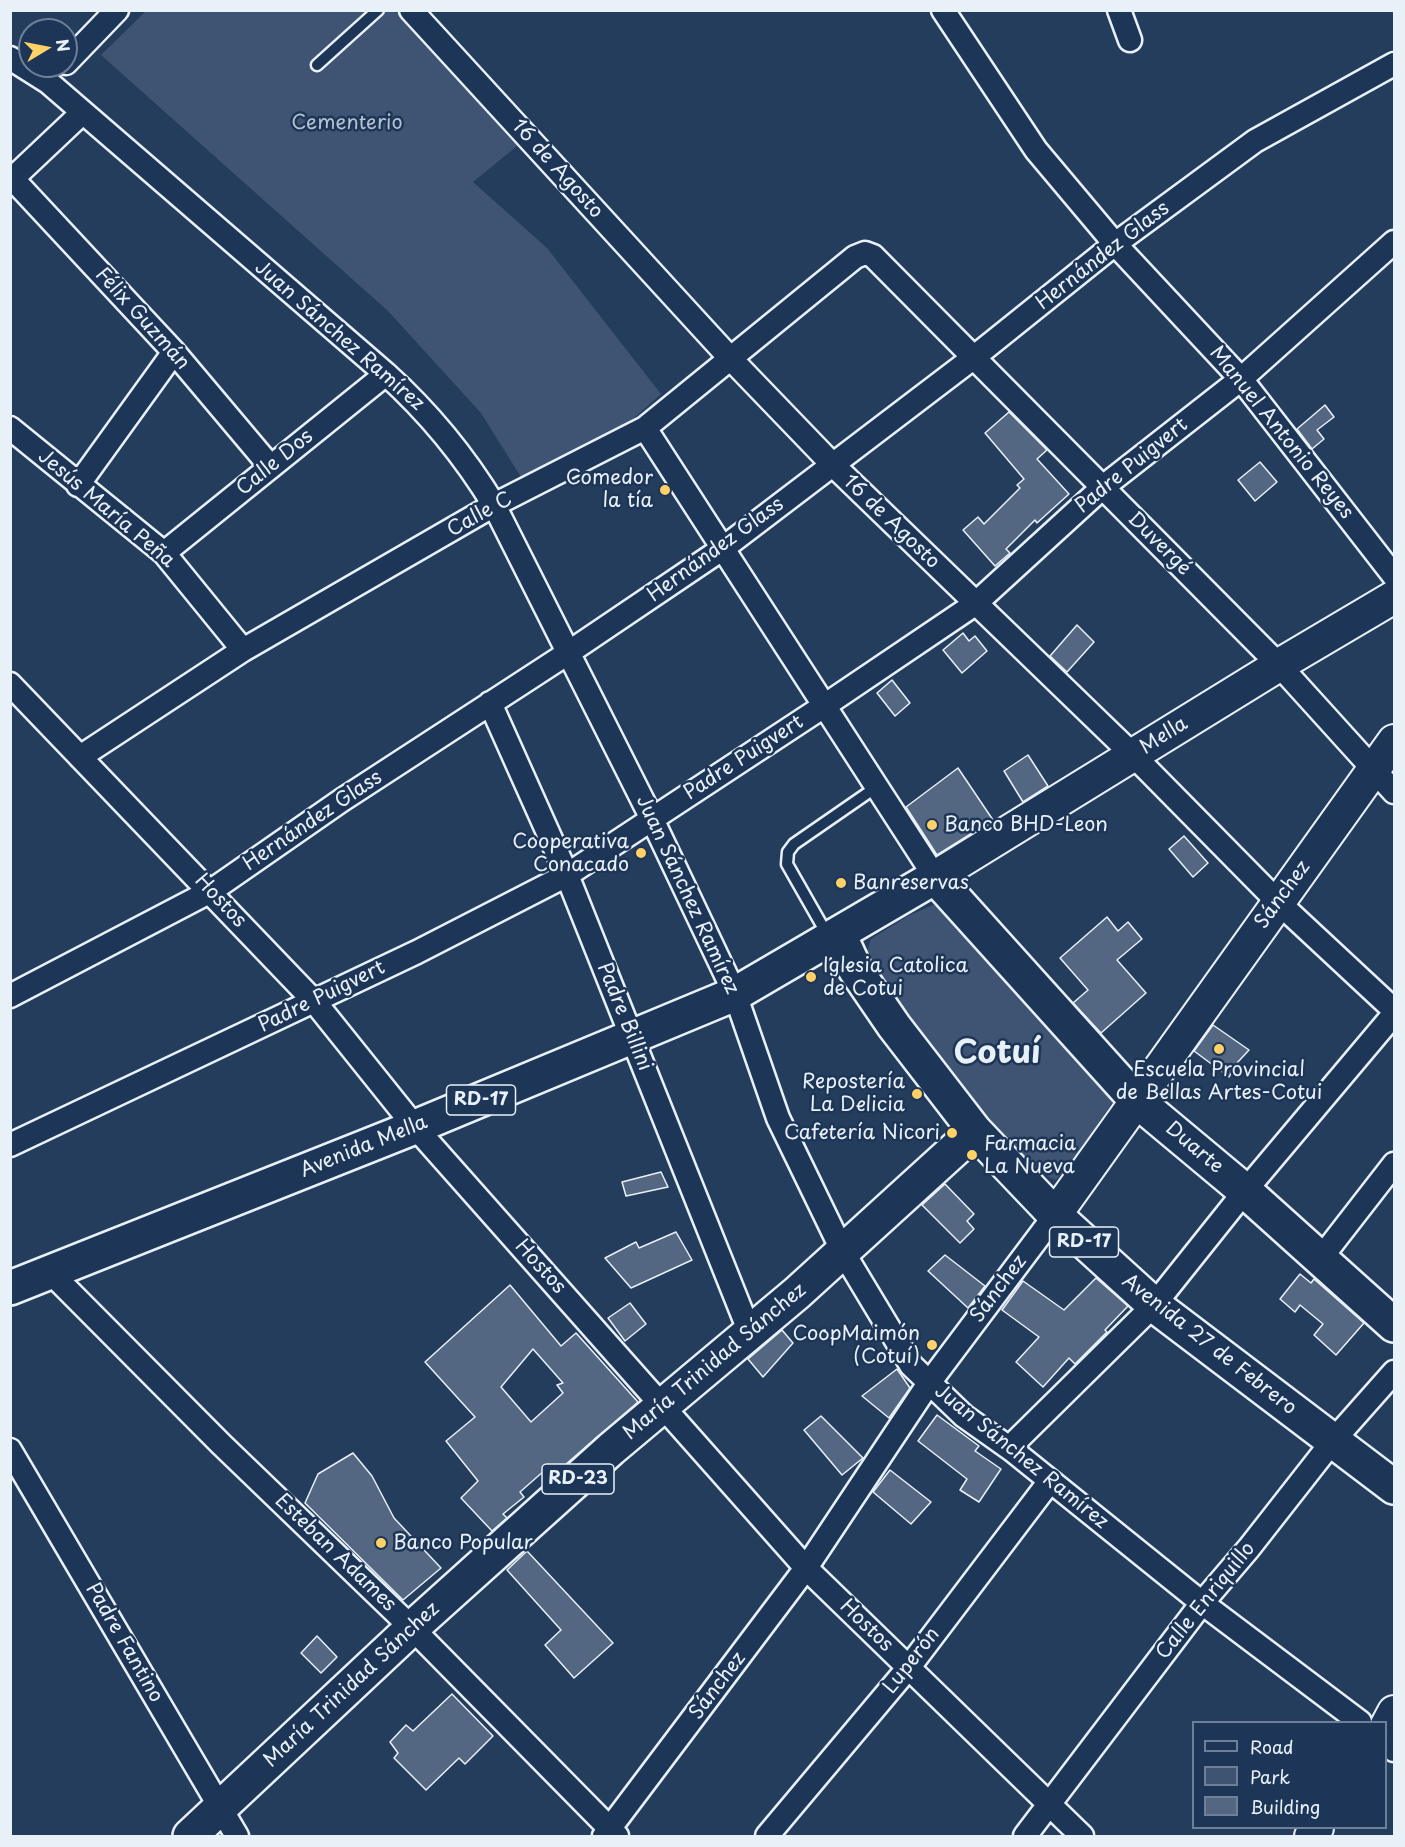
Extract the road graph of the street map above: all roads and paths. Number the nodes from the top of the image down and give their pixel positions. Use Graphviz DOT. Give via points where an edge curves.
graph roads {
  1 [pos="378,10"];
  2 [pos="411,10"];
  3 [pos="943,10"];
  4 [pos="1119,10"];
  5 [pos="108,14"];
  6 [pos="1130,40"];
  7 [pos="78,49"];
  8 [pos="1395,64"];
  9 [pos="317,65"];
  10 [pos="63,78"];
  11 [pos="82,114"];
  12 [pos="11,178"];
  13 [pos="1395,242"];
  14 [pos="1114,244"];
  15 [pos="865,254"];
  16 [pos="174,352"];
  17 [pos="730,358"];
  18 [pos="973,358"];
  19 [pos="386,374"];
  20 [pos="1241,379"];
  21 [pos="10,428"];
  22 [pos="645,428"];
  23 [pos="832,464"];
  24 [pos="270,466"];
  25 [pos="78,485"];
  26 [pos="1103,487"];
  27 [pos="494,505"];
  28 [pos="722,549"];
  29 [pos="164,553"];
  30 [pos="1395,576"];
  31 [pos="1395,597"];
  32 [pos="975,604"];
  33 [pos="243,650"];
  34 [pos="568,653"];
  35 [pos="1279,665"];
  36 [pos="10,684"];
  37 [pos="490,703"];
  38 [pos="824,706"];
  39 [pos="1395,741"];
  40 [pos="1133,755"];
  41 [pos="80,757"];
  42 [pos="1384,781"];
  43 [pos="875,788"];
  44 [pos="651,817"];
  45 [pos="567,875"];
  46 [pos="934,877"];
  47 [pos="211,891"];
  48 [pos="1278,902"];
  49 [pos="835,936"];
  50 [pos="735,994"];
  51 [pos="10,996"];
  52 [pos="314,1001"];
  53 [pos="1395,1012"];
  54 [pos="633,1038"];
  55 [pos="1136,1100"];
  56 [pos="415,1127"];
  57 [pos="975,1131"];
  58 [pos="10,1145"];
  59 [pos="1395,1164"];
  60 [pos="1245,1191"];
  61 [pos="1055,1215"];
  62 [pos="843,1252"];
  63 [pos="1321,1258"];
  64 [pos="50,1272"];
  65 [pos="10,1288"];
  66 [pos="1154,1305"];
  67 [pos="1395,1325"];
  68 [pos="750,1333"];
  69 [pos="1395,1372"];
  70 [pos="928,1383"];
  71 [pos="662,1404"];
  72 [pos="1332,1442"];
  73 [pos="10,1450"];
  74 [pos="1012,1450"];
  75 [pos="1050,1481"];
  76 [pos="1395,1487"];
  77 [pos="806,1568"];
  78 [pos="1202,1603"];
  79 [pos="412,1628"];
  80 [pos="909,1667"];
  81 [pos="1359,1721"];
  82 [pos="1049,1803"];
  83 [pos="228,1823"];
  84 [pos="610,1834"];
  85 [pos="190,1836"];
  86 [pos="767,1836"];
  87 [pos="1025,1836"];
  88 [pos="1083,1836"];
  1 -- 9 [label="lane"];
  2 -- 17 [label="street, 16 de Agosto"];
  3 -- 14 [label="street, Manuel Antonio Reyes" via="1036,150"];
  4 -- 6 [label="street"];
  5 -- 7 [label="street"];
  8 -- 14 [label="street, Hernández Glass" via="1255,141"];
  10 -- 11 [label="street, Juan Sánchez Ramírez"];
  11 -- 12 [label="street"];
  11 -- 19 [label="street, Juan Sánchez Ramírez"];
  12 -- 16 [label="street, Félix Guzmán"];
  13 -- 20 [label="street, Padre Puigvert"];
  14 -- 18 [label="street, Hernández Glass"];
  14 -- 20 [label="street, Manuel Antonio Reyes"];
  15 -- 17 [label="street, Calle C" via="855,257"];
  15 -- 18 [label="street, Duvergé" via="873,255"];
  16 -- 24 [label="street, Félix Guzmán"];
  16 -- 25 [label="street"];
  17 -- 22 [label="street, Calle C"];
  17 -- 23 [label="street, 16 de Agosto"];
  18 -- 23 [label="street, Hernández Glass"];
  18 -- 26 [label="street, Duvergé"];
  19 -- 24 [label="street, Calle Dos"];
  19 -- 27 [label="street, Juan Sánchez Ramírez" via="421,406 475,473"];
  20 -- 26 [label="street, Padre Puigvert"];
  20 -- 30 [label="street, Manuel Antonio Reyes"];
  21 -- 25 [label="street, Jesús María Peña"];
  22 -- 27 [label="street, Calle C"];
  22 -- 28 [label="street"];
  23 -- 28 [label="street, Hernández Glass"];
  23 -- 32 [label="street, 16 de Agosto"];
  24 -- 29 [label="street, Calle Dos"];
  25 -- 29 [label="street, Jesús María Peña"];
  26 -- 32 [label="street, Padre Puigvert"];
  26 -- 35 [label="street, Duvergé"];
  27 -- 33 [label="street, Calle C"];
  27 -- 34 [label="street, Juan Sánchez Ramírez"];
  28 -- 34 [label="street, Hernández Glass"];
  28 -- 38 [label="street"];
  29 -- 33 [label="street, Jesús María Peña"];
  31 -- 35 [label="main road, Mella"];
  32 -- 38 [label="street, Padre Puigvert"];
  32 -- 40 [label="street, 16 de Agosto"];
  33 -- 41 [label="street, Calle C"];
  34 -- 37 [label="street, Hernández Glass"];
  34 -- 44 [label="street, Juan Sánchez Ramírez"];
  35 -- 40 [label="main road, Mella"];
  35 -- 42 [label="street, Duvergé"];
  36 -- 41 [label="street, Hostos"];
  37 -- 45 [label="street, Padre Billini"];
  37 -- 47 [label="street, Hernández Glass"];
  38 -- 43 [label="street"];
  38 -- 44 [label="street, Padre Puigvert"];
  39 -- 42 [label="main road, Sánchez"];
  40 -- 46 [label="main road, Mella"];
  40 -- 48 [label="street, 16 de Agosto"];
  41 -- 47 [label="street, Hostos"];
  42 -- 48 [label="main road, Sánchez"];
  43 -- 46 [label="street"];
  43 -- 49 [label="lane" via="788,852 787,864"];
  44 -- 45 [label="street, Padre Puigvert"];
  44 -- 50 [label="street, Juan Sánchez Ramírez"];
  45 -- 52 [label="street, Padre Puigvert"];
  45 -- 54 [label="street, Padre Billini"];
  46 -- 49 [label="main road, Avenida Mella / RD-17"];
  46 -- 55 [label="main road, Duarte"];
  47 -- 51 [label="street, Hernández Glass"];
  47 -- 52 [label="street, Hostos"];
  48 -- 53 [label="street, 16 de Agosto"];
  48 -- 55 [label="main road, Sánchez"];
  49 -- 50 [label="main road, Avenida Mella / RD-17"];
  49 -- 57 [label="main road, Avenida 27 de Febrero / RD-17" via="894,1026"];
  50 -- 54 [label="main road, Avenida Mella / RD-17"];
  50 -- 62 [label="street, Juan Sánchez Ramírez" via="778,1118"];
  52 -- 56 [label="street, Hostos"];
  52 -- 58 [label="street, Padre Puigvert"];
  53 -- 60 [label="street"];
  54 -- 56 [label="main road, Avenida Mella / RD-17"];
  54 -- 68 [label="street, Padre Billini"];
  55 -- 60 [label="main road, Duarte"];
  55 -- 61 [label="main road, Sánchez"];
  56 -- 64 [label="main road, Avenida Mella / RD-17"];
  56 -- 71 [label="street, Hostos"];
  57 -- 61 [label="main road, Avenida 27 de Febrero / RD-17"];
  57 -- 62 [label="main road, María Trinidad Sánchez / RD-23"];
  59 -- 63 [label="street"];
  60 -- 63 [label="main road, Duarte"];
  60 -- 66 [label="street"];
  61 -- 66 [label="main road, Avenida 27 de Febrero / RD-17"];
  61 -- 70 [label="street, Sánchez"];
  62 -- 68 [label="main road, María Trinidad Sánchez / RD-23"];
  62 -- 70 [label="street, Juan Sánchez Ramírez" via="911,1365"];
  63 -- 67 [label="main road, Duarte"];
  64 -- 65 [label="main road, Avenida Mella / RD-17"];
  64 -- 79 [label="street, Esteban Adames"];
  66 -- 72 [label="main road, Avenida 27 de Febrero / RD-17"];
  66 -- 74 [label="street" via="1015,1442"];
  68 -- 71 [label="main road, María Trinidad Sánchez / RD-23"];
  69 -- 72 [label="street, Calle Enriquillo"];
  70 -- 74 [label="street, Juan Sánchez Ramírez" via="963,1416"];
  70 -- 77 [label="street, Sánchez"];
  71 -- 77 [label="street, Hostos"];
  71 -- 79 [label="main road, María Trinidad Sánchez / RD-23"];
  72 -- 76 [label="main road, Avenida 27 de Febrero / RD-17"];
  72 -- 78 [label="street, Calle Enriquillo"];
  73 -- 83 [label="street, Padre Fantino"];
  74 -- 75 [label="street, Juan Sánchez Ramírez"];
  75 -- 78 [label="street, Juan Sánchez Ramírez"];
  75 -- 80 [label="street, Luperón"];
  77 -- 80 [label="street, Hostos"];
  77 -- 84 [label="street, Sánchez"];
  78 -- 81 [label="street, Juan Sánchez Ramírez"];
  78 -- 82 [label="street, Calle Enriquillo"];
  79 -- 83 [label="main road, María Trinidad Sánchez / RD-23"];
  79 -- 84 [label="street, Esteban Adames"];
  80 -- 82 [label="street, Hostos"];
  80 -- 86 [label="street, Luperón"];
  82 -- 87 [label="street, Calle Enriquillo"];
  82 -- 88 [label="street, Hostos"];
  83 -- 85 [label="main road, María Trinidad Sánchez / RD-23"];
}
